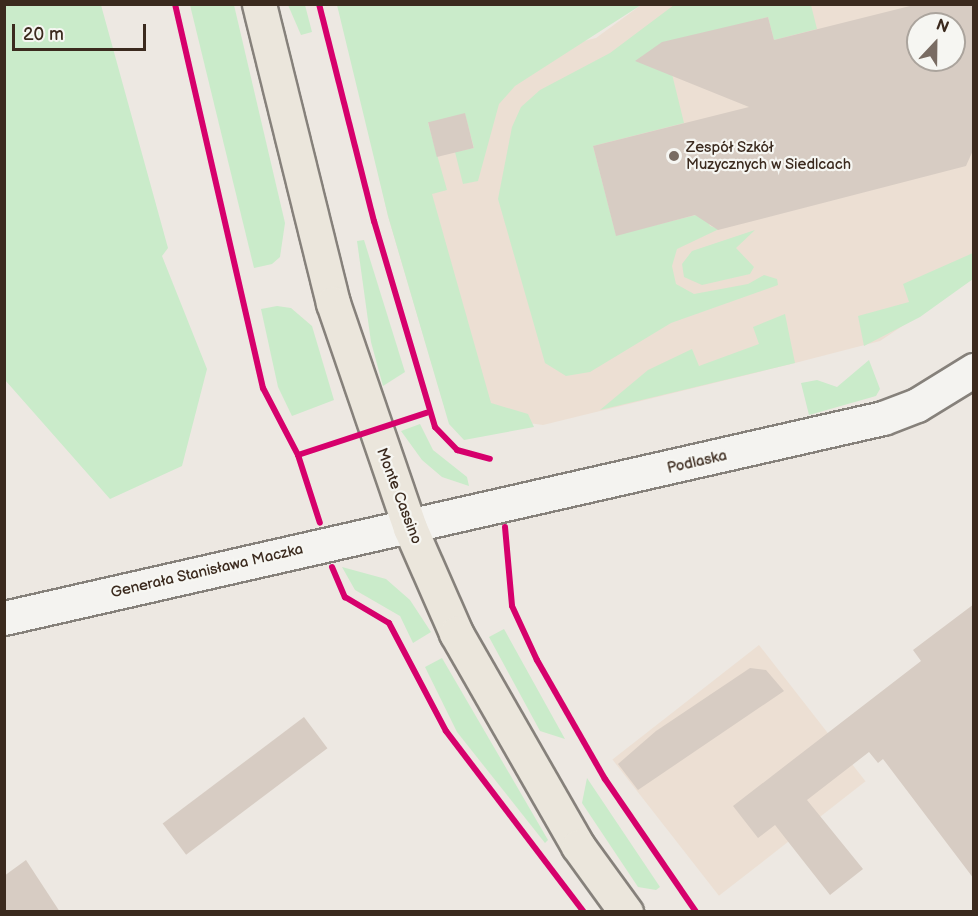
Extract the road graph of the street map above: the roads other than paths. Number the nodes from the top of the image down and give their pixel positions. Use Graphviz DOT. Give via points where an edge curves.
graph roads {
  1 [pos="259,4"];
  2 [pos="974,370"];
  3 [pos="410,528"];
  4 [pos="4,618"];
  5 [pos="626,912"];
  1 -- 3 [label="main road, Monte Cassino" via="333,303"];
  2 -- 3 [label="street, Podlaska" via="917,405 883,418"];
  3 -- 4 [label="street, Generała Stanisława Maczka"];
  3 -- 5 [label="main road, Monte Cassino" via="456,633 578,846"];
}
